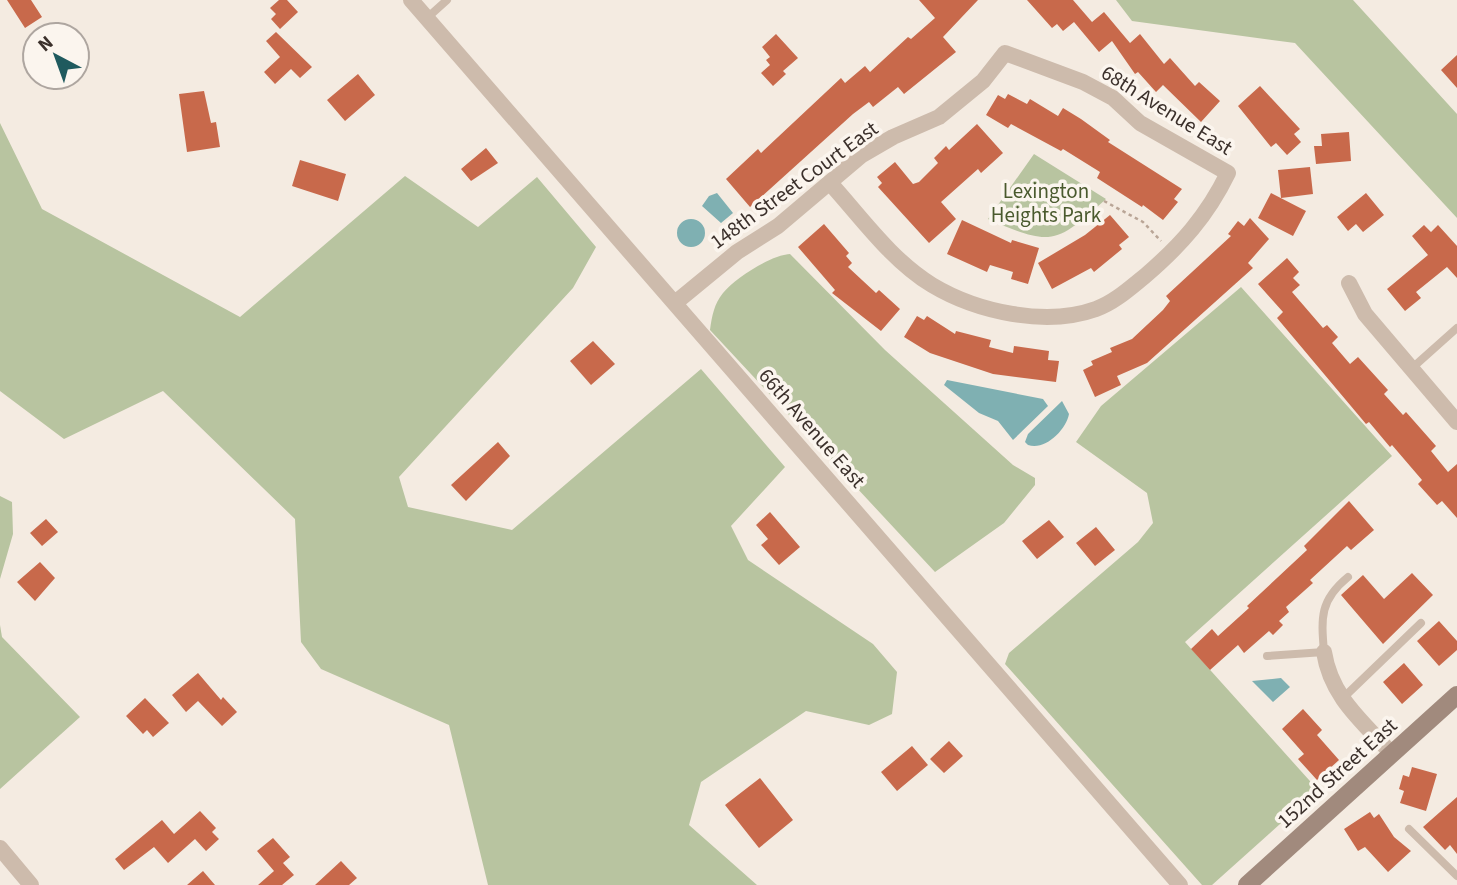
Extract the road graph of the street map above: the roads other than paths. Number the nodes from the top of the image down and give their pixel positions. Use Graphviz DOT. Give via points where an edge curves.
graph roads {
  1 [pos="411,0"];
  2 [pos="447,0"];
  3 [pos="427,18"];
  4 [pos="1005,53"];
  5 [pos="830,183"];
  6 [pos="1349,283"];
  7 [pos="675,303"];
  8 [pos="1457,328"];
  9 [pos="1411,369"];
  10 [pos="1457,422"];
  11 [pos="1348,576"];
  12 [pos="1421,623"];
  13 [pos="1324,652"];
  14 [pos="1266,656"];
  15 [pos="1457,695"];
  16 [pos="1342,699"];
  17 [pos="1392,754"];
  18 [pos="1409,830"];
  19 [pos="0,848"];
  20 [pos="1457,876"];
  21 [pos="31,885"];
  22 [pos="1180,885"];
  23 [pos="1247,885"];
  1 -- 3 [label="street, 66th Avenue East"];
  2 -- 3 [label="lane"];
  3 -- 7 [label="street, 66th Avenue East"];
  4 -- 5 [label="street, 148th Street Court East" via="983,80 939,117 862,155"];
  4 -- 5 [label="street, 68th Avenue East" via="1113,98 1140,123 1228,173 1212,206 1172,253 1120,297 1099,308 1057,317 984,307 931,284 894,253"];
  5 -- 7 [label="street, 148th Street Court East"];
  6 -- 9 [label="street" via="1365,314"];
  7 -- 22 [label="street, 66th Avenue East"];
  8 -- 9 [label="lane"];
  9 -- 10 [label="street"];
  11 -- 13 [label="lane" via="1330,592 1324,608"];
  12 -- 16 [label="lane"];
  13 -- 14 [label="lane"];
  13 -- 16 [label="street" via="1331,682"];
  15 -- 17 [label="street, 152nd Street East"];
  16 -- 17 [label="street"];
  17 -- 23 [label="street, 152nd Street East"];
  18 -- 20 [label="lane"];
  19 -- 21 [label="street"];
}
